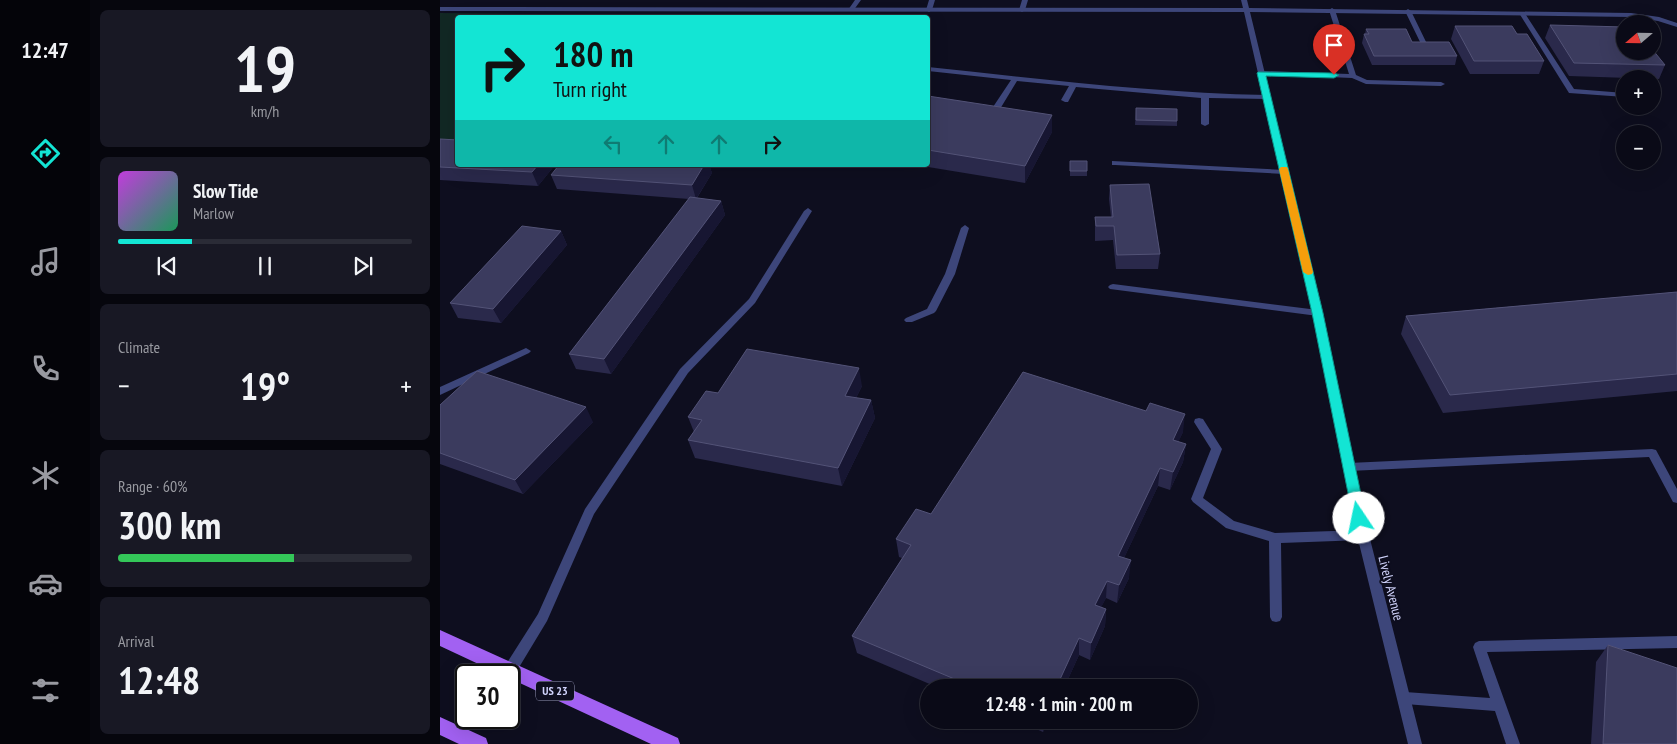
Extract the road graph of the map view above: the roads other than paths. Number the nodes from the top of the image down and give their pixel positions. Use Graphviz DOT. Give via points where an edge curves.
graph roads {
  1 [pos="858,0"];
  2 [pos="932,0"];
  3 [pos="1025,0"];
  4 [pos="1244,0"];
  5 [pos="440,9"];
  6 [pos="851,10"];
  7 [pos="929,10"];
  8 [pos="1022,10"];
  9 [pos="1332,10"];
  10 [pos="1246,11"];
  11 [pos="1408,11"];
  12 [pos="1522,13"];
  13 [pos="1677,25"];
  14 [pos="1425,46"];
  15 [pos="930,69"];
  16 [pos="1261,73"];
  17 [pos="1353,76"];
  18 [pos="1016,78"];
  19 [pos="1074,84"];
  20 [pos="1441,84"];
  21 [pos="1616,94"];
  22 [pos="1205,96"];
  23 [pos="1267,97"];
  24 [pos="1066,100"];
  25 [pos="997,108"];
  26 [pos="1205,124"];
  27 [pos="1115,163"];
  28 [pos="1284,172"];
  29 [pos="808,211"];
  30 [pos="965,228"];
  31 [pos="1113,287"];
  32 [pos="1318,313"];
  33 [pos="909,320"];
  34 [pos="526,351"];
  35 [pos="440,391"];
  36 [pos="1199,422"];
  37 [pos="1349,467"];
  38 [pos="1677,499"];
  39 [pos="1363,535"];
  40 [pos="1275,538"];
  41 [pos="1276,617"];
  42 [pos="440,638"];
  43 [pos="1677,642"];
  44 [pos="497,664"];
  45 [pos="514,664"];
  46 [pos="520,675"];
  47 [pos="1405,698"];
  48 [pos="1500,705"];
  49 [pos="440,726"];
  50 [pos="479,744"];
  51 [pos="671,744"];
  52 [pos="1416,744"];
  53 [pos="1513,744"];
  1 -- 6 [label="street"];
  2 -- 7 [label="street"];
  3 -- 8 [label="street"];
  4 -- 10 [label="street, Lively Avenue"];
  5 -- 6 [label="street"];
  6 -- 7 [label="street"];
  7 -- 8 [label="street"];
  8 -- 10 [label="street"];
  9 -- 10 [label="street"];
  9 -- 11 [label="street"];
  9 -- 17 [label="street"];
  10 -- 16 [label="street, Lively Avenue"];
  11 -- 12 [label="street"];
  11 -- 14 [label="street"];
  12 -- 13 [label="street" via="1630,15"];
  12 -- 21 [label="street" via="1572,90"];
  15 -- 18 [label="street"];
  16 -- 17 [label="street"];
  16 -- 23 [label="street, Lively Avenue"];
  17 -- 20 [label="street" via="1366,82"];
  18 -- 19 [label="street"];
  18 -- 25 [label="street"];
  19 -- 22 [label="street"];
  19 -- 24 [label="street"];
  22 -- 23 [label="street"];
  22 -- 26 [label="street"];
  23 -- 28 [label="street, Lively Avenue"];
  27 -- 28 [label="street"];
  28 -- 32 [label="street, Lively Avenue"];
  29 -- 45 [label="street" via="752,301 684,371 589,512 543,617"];
  30 -- 33 [label="street" via="950,274 931,311"];
  31 -- 32 [label="street"];
  32 -- 37 [label="street, Lively Avenue"];
  34 -- 35 [label="street"];
  36 -- 40 [label="street" via="1217,449 1197,499 1230,525"];
  37 -- 38 [label="street" via="1652,453"];
  37 -- 39 [label="street, Lively Avenue"];
  39 -- 40 [label="street"];
  39 -- 47 [label="street, Lively Avenue"];
  40 -- 41 [label="street"];
  42 -- 44 [label="main road, US 23"];
  43 -- 48 [label="street" via="1479,647"];
  46 -- 51 [label="main road, US 23"];
  47 -- 48 [label="street"];
  47 -- 52 [label="street, Lively Avenue"];
  48 -- 53 [label="street"];
  49 -- 50 [label="main road"];
}
